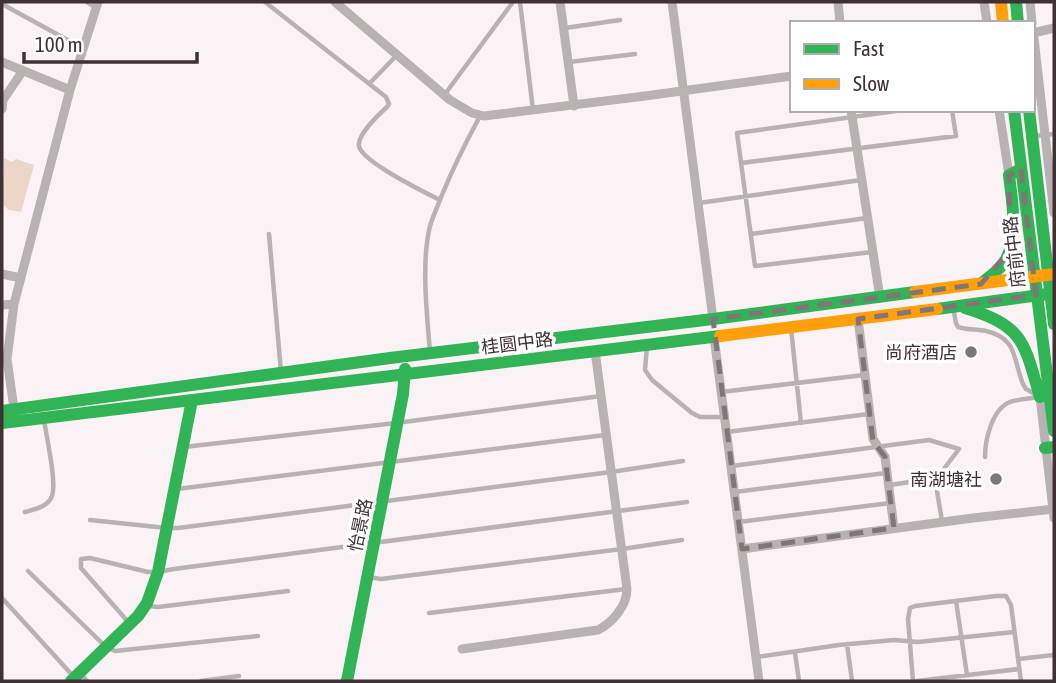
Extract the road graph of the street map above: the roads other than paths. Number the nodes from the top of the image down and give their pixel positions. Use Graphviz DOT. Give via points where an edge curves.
graph roads {
  1 [pos="86,2"];
  2 [pos="265,2"];
  3 [pos="513,2"];
  4 [pos="520,2"];
  5 [pos="560,2"];
  6 [pos="672,2"];
  7 [pos="838,2"];
  8 [pos="984,2"];
  9 [pos="1001,2"];
  10 [pos="1016,2"];
  11 [pos="1030,2"];
  12 [pos="339,3"];
  13 [pos="2,4"];
  14 [pos="97,4"];
  15 [pos="620,20"];
  16 [pos="840,21"];
  17 [pos="987,21"];
  18 [pos="1003,21"];
  19 [pos="1018,21"];
  20 [pos="1032,21"];
  21 [pos="1054,27"];
  22 [pos="564,28"];
  23 [pos="1035,32"];
  24 [pos="84,49"];
  25 [pos="1035,51"];
  26 [pos="635,54"];
  27 [pos="397,55"];
  28 [pos="2,62"];
  29 [pos="568,62"];
  30 [pos="22,72"];
  31 [pos="790,76"];
  32 [pos="369,84"];
  33 [pos="71,90"];
  34 [pos="683,91"];
  35 [pos="444,95"];
  36 [pos="2,103"];
  37 [pos="574,106"];
  38 [pos="533,111"];
  39 [pos="878,112"];
  40 [pos="952,112"];
  41 [pos="1000,112"];
  42 [pos="1014,112"];
  43 [pos="1030,112"];
  44 [pos="852,114"];
  45 [pos="480,115"];
  46 [pos="1044,135"];
  47 [pos="1017,138"];
  48 [pos="857,149"];
  49 [pos="741,163"];
  50 [pos="1015,172"];
  51 [pos="862,180"];
  52 [pos="745,196"];
  53 [pos="440,200"];
  54 [pos="699,203"];
  55 [pos="1050,213"];
  56 [pos="868,218"];
  57 [pos="269,234"];
  58 [pos="751,234"];
  59 [pos="873,251"];
  60 [pos="2,274"];
  61 [pos="1051,274"];
  62 [pos="1034,276"];
  63 [pos="21,278"];
  64 [pos="981,284"];
  65 [pos="1052,293"];
  66 [pos="1037,295"];
  67 [pos="880,298"];
  68 [pos="14,304"];
  69 [pos="2,305"];
  70 [pos="956,306"];
  71 [pos="713,319"];
  72 [pos="858,319"];
  73 [pos="1054,324"];
  74 [pos="791,327"];
  75 [pos="714,337"];
  76 [pos="5,345"];
  77 [pos="647,345"];
  78 [pos="595,351"];
  79 [pos="430,353"];
  80 [pos="405,357"];
  81 [pos="281,373"];
  82 [pos="405,375"];
  83 [pos="865,375"];
  84 [pos="797,383"];
  85 [pos="722,392"];
  86 [pos="601,396"];
  87 [pos="1045,396"];
  88 [pos="192,400"];
  89 [pos="10,414"];
  90 [pos="870,414"];
  91 [pos="44,418"];
  92 [pos="725,418"];
  93 [pos="2,423"];
  94 [pos="396,423"];
  95 [pos="801,423"];
  96 [pos="1054,429"];
  97 [pos="727,432"];
  98 [pos="606,435"];
  99 [pos="878,446"];
  100 [pos="183,447"];
  101 [pos="1050,447"];
  102 [pos="985,457"];
  103 [pos="683,461"];
  104 [pos="390,463"];
  105 [pos="731,466"];
  106 [pos="611,472"];
  107 [pos="887,473"];
  108 [pos="937,478"];
  109 [pos="889,485"];
  110 [pos="174,489"];
  111 [pos="734,492"];
  112 [pos="383,502"];
  113 [pos="687,502"];
  114 [pos="891,503"];
  115 [pos="25,512"];
  116 [pos="617,512"];
  117 [pos="1054,512"];
  118 [pos="90,520"];
  119 [pos="738,522"];
  120 [pos="942,522"];
  121 [pos="167,528"];
  122 [pos="894,528"];
  123 [pos="682,540"];
  124 [pos="373,543"];
  125 [pos="622,550"];
  126 [pos="742,550"];
  127 [pos="28,571"];
  128 [pos="158,572"];
  129 [pos="367,577"];
  130 [pos="627,589"];
  131 [pos="288,592"];
  132 [pos="2,598"];
  133 [pos="956,601"];
  134 [pos="145,606"];
  135 [pos="429,613"];
  136 [pos="130,624"];
  137 [pos="1014,632"];
  138 [pos="257,636"];
  139 [pos="961,637"];
  140 [pos="910,641"];
  141 [pos="847,645"];
  142 [pos="106,648"];
  143 [pos="462,649"];
  144 [pos="795,653"];
  145 [pos="1054,655"];
  146 [pos="756,657"];
  147 [pos="1018,659"];
  148 [pos="1019,669"];
  149 [pos="967,675"];
  150 [pos="239,676"];
  151 [pos="78,678"];
  152 [pos="201,681"];
  153 [pos="347,681"];
  154 [pos="759,681"];
  155 [pos="799,681"];
  156 [pos="852,681"];
  157 [pos="915,681"];
  158 [pos="1021,681"];
  1 -- 14 [label="lane"];
  2 -- 32 [label="lane"];
  3 -- 35 [label="lane"];
  4 -- 38 [label="lane"];
  5 -- 22 [label="street"];
  6 -- 34 [label="street"];
  7 -- 16 [label="street"];
  8 -- 17 [label="street"];
  9 -- 18 [label="main road"];
  10 -- 19 [label="main road"];
  11 -- 20 [label="street"];
  12 -- 27 [label="street"];
  13 -- 24 [label="lane"];
  14 -- 24 [label="street"];
  15 -- 22 [label="lane"];
  21 -- 23 [label="street"];
  22 -- 29 [label="street"];
  24 -- 33 [label="street"];
  25 -- 46 [label="street"];
  26 -- 29 [label="lane"];
  27 -- 32 [label="lane"];
  27 -- 35 [label="street"];
  28 -- 30 [label="street"];
  29 -- 37 [label="street"];
  30 -- 33 [label="street"];
  30 -- 36 [label="street"];
  31 -- 34 [label="street"];
  32 -- 53 [label="lane" via="388,104 365,130 359,148 376,164"];
  33 -- 63 [label="street"];
  34 -- 37 [label="street"];
  34 -- 54 [label="street"];
  35 -- 45 [label="street"];
  37 -- 38 [label="street"];
  38 -- 45 [label="street"];
  39 -- 44 [label="lane"];
  40 -- 48 [label="lane" via="956,136"];
  41 -- 50 [label="street"];
  42 -- 47 [label="main road, 府前中路"];
  43 -- 46 [label="main road, 府前中路"];
  44 -- 48 [label="street"];
  44 -- 49 [label="lane" via="737,134"];
  45 -- 53 [label="lane"];
  46 -- 47 [label="lane"];
  46 -- 55 [label="main road, 府前中路"];
  47 -- 50 [label="main road, 府前中路"];
  48 -- 49 [label="lane"];
  48 -- 51 [label="street"];
  49 -- 52 [label="lane"];
  50 -- 62 [label="main road, 府前中路"];
  50 -- 64 [label="main road" via="1010,250"];
  51 -- 52 [label="lane"];
  51 -- 56 [label="street"];
  52 -- 54 [label="lane"];
  52 -- 58 [label="lane"];
  53 -- 79 [label="lane" via="427,248"];
  54 -- 71 [label="street"];
  55 -- 61 [label="main road, 府前中路"];
  56 -- 58 [label="lane"];
  56 -- 59 [label="street"];
  57 -- 81 [label="lane"];
  58 -- 59 [label="lane" via="755,266"];
  59 -- 67 [label="street"];
  60 -- 63 [label="street"];
  61 -- 62 [label="main road, 桂圆中路"];
  61 -- 65 [label="main road, 府前中路"];
  62 -- 64 [label="main road, 桂圆中路"];
  62 -- 66 [label="main road, 府前中路"];
  63 -- 68 [label="street"];
  64 -- 67 [label="main road, 桂圆中路"];
  65 -- 66 [label="main road, 桂圆中路"];
  65 -- 73 [label="main road, 府前中路"];
  66 -- 70 [label="main road, 桂圆中路"];
  66 -- 87 [label="main road, 府前中路"];
  67 -- 71 [label="main road, 桂圆中路"];
  68 -- 69 [label="street"];
  68 -- 76 [label="street"];
  70 -- 72 [label="main road, 桂圆中路"];
  70 -- 87 [label="main road" via="986,313 1016,332"];
  70 -- 87 [label="lane" via="958,327 993,333 1009,343 1026,389"];
  71 -- 75 [label="main road"];
  71 -- 79 [label="main road, 桂圆中路"];
  72 -- 74 [label="main road, 桂圆中路"];
  72 -- 83 [label="street"];
  74 -- 75 [label="main road, 桂圆中路"];
  74 -- 84 [label="lane"];
  75 -- 77 [label="main road, 桂圆中路"];
  75 -- 85 [label="street"];
  76 -- 89 [label="street"];
  77 -- 78 [label="main road, 桂圆中路"];
  77 -- 92 [label="lane" via="645,370 652,380 692,413"];
  78 -- 82 [label="main road, 桂圆中路"];
  78 -- 86 [label="street"];
  79 -- 80 [label="main road, 桂圆中路"];
  80 -- 81 [label="main road, 桂圆中路"];
  80 -- 82 [label="main road, 怡景路"];
  81 -- 89 [label="main road, 桂圆中路"];
  82 -- 88 [label="main road, 桂圆中路"];
  82 -- 94 [label="main road, 怡景路"];
  83 -- 84 [label="lane"];
  83 -- 90 [label="street"];
  84 -- 85 [label="lane"];
  84 -- 95 [label="lane"];
  85 -- 92 [label="street"];
  86 -- 94 [label="lane"];
  86 -- 98 [label="street"];
  87 -- 96 [label="main road, 府前中路"];
  87 -- 101 [label="street"];
  87 -- 102 [label="lane" via="1005,405 992,424"];
  88 -- 91 [label="main road, 桂圆中路"];
  88 -- 100 [label="main road"];
  89 -- 91 [label="main road, 桂圆中路"];
  89 -- 93 [label="main road, 桂圆中路"];
  90 -- 95 [label="lane"];
  90 -- 99 [label="street"];
  91 -- 115 [label="lane" via="52,496 41,507"];
  92 -- 97 [label="street"];
  94 -- 100 [label="lane"];
  94 -- 104 [label="main road, 怡景路"];
  95 -- 97 [label="lane"];
  97 -- 105 [label="street"];
  98 -- 104 [label="lane"];
  98 -- 106 [label="street"];
  99 -- 105 [label="lane"];
  99 -- 107 [label="street"];
  99 -- 108 [label="lane" via="929,440 959,449"];
  100 -- 110 [label="main road"];
  101 -- 117 [label="street"];
  103 -- 106 [label="lane"];
  104 -- 110 [label="lane"];
  104 -- 112 [label="main road, 怡景路"];
  105 -- 111 [label="street"];
  106 -- 112 [label="lane"];
  106 -- 116 [label="street"];
  107 -- 109 [label="street"];
  107 -- 111 [label="lane"];
  108 -- 109 [label="lane"];
  108 -- 120 [label="lane"];
  109 -- 114 [label="street"];
  110 -- 121 [label="main road"];
  111 -- 119 [label="street"];
  112 -- 121 [label="lane"];
  112 -- 124 [label="main road, 怡景路"];
  113 -- 116 [label="lane"];
  114 -- 119 [label="lane"];
  114 -- 122 [label="street"];
  116 -- 124 [label="lane"];
  116 -- 125 [label="street"];
  117 -- 120 [label="street"];
  118 -- 121 [label="lane"];
  119 -- 126 [label="street"];
  120 -- 122 [label="street"];
  121 -- 128 [label="main road"];
  122 -- 126 [label="street"];
  123 -- 125 [label="lane"];
  124 -- 128 [label="lane"];
  124 -- 129 [label="main road, 怡景路"];
  125 -- 129 [label="lane"];
  125 -- 130 [label="street"];
  126 -- 146 [label="street"];
  127 -- 142 [label="lane"];
  128 -- 134 [label="main road"];
  128 -- 136 [label="lane" via="80,559 81,568"];
  129 -- 153 [label="main road, 怡景路"];
  130 -- 135 [label="lane"];
  130 -- 143 [label="street" via="618,611 598,630"];
  131 -- 134 [label="lane"];
  132 -- 151 [label="lane"];
  133 -- 137 [label="lane" via="1006,596"];
  133 -- 139 [label="lane"];
  133 -- 140 [label="lane" via="910,608"];
  134 -- 136 [label="main road"];
  136 -- 142 [label="main road"];
  137 -- 139 [label="lane"];
  137 -- 147 [label="lane"];
  138 -- 142 [label="lane" via="124,651"];
  139 -- 140 [label="lane"];
  139 -- 149 [label="lane"];
  140 -- 141 [label="lane"];
  140 -- 157 [label="lane"];
  141 -- 144 [label="lane"];
  141 -- 156 [label="lane"];
  142 -- 151 [label="main road"];
  144 -- 146 [label="lane"];
  144 -- 155 [label="lane"];
  145 -- 147 [label="lane"];
  146 -- 154 [label="street"];
  147 -- 148 [label="lane"];
  148 -- 149 [label="lane"];
  148 -- 158 [label="lane"];
  149 -- 157 [label="lane"];
  150 -- 152 [label="lane"];
}
